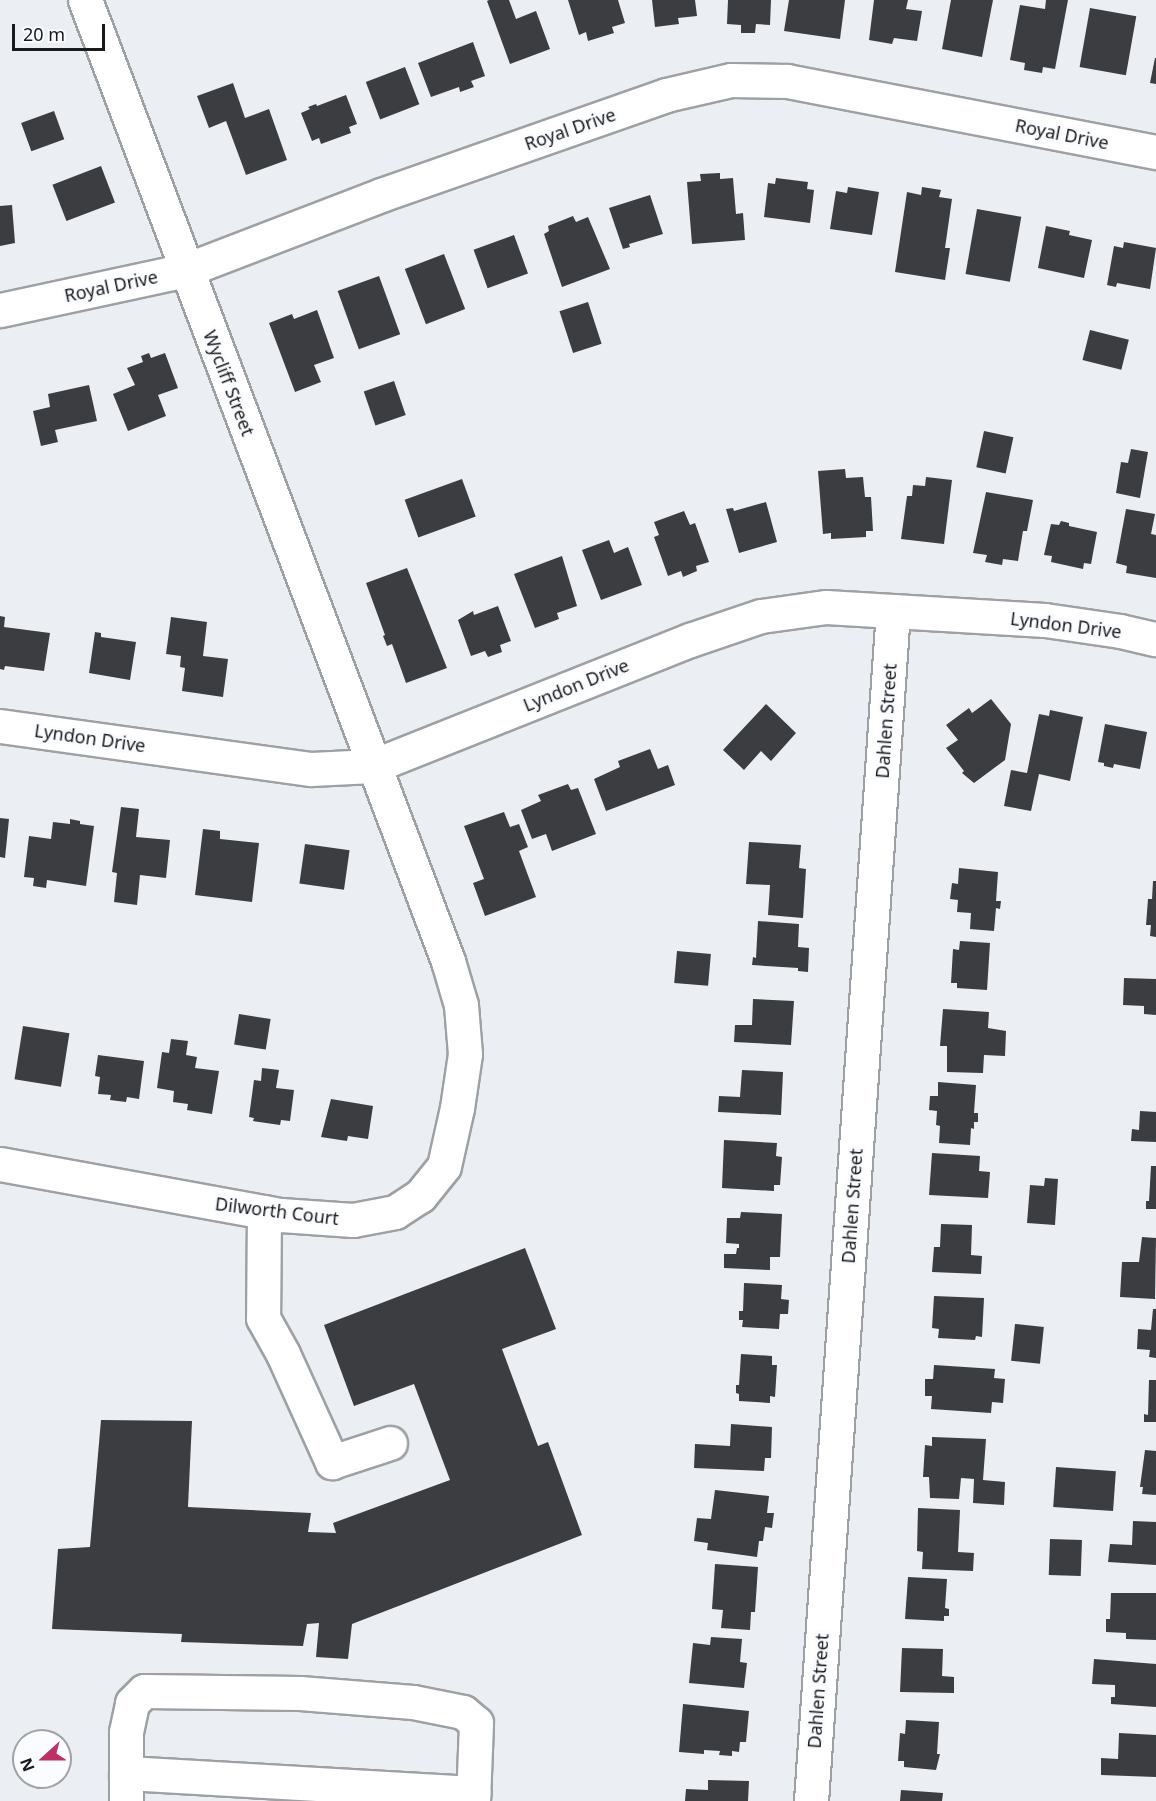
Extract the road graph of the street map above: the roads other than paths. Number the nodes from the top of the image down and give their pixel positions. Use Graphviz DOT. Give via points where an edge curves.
graph roads {
  1 [pos="85,0"];
  2 [pos="1156,152"];
  3 [pos="186,270"];
  4 [pos="0,310"];
  5 [pos="893,611"];
  6 [pos="1156,639"];
  7 [pos="0,726"];
  8 [pos="373,766"];
  9 [pos="0,1164"];
  10 [pos="264,1212"];
  11 [pos="390,1443"];
  12 [pos="126,1787"];
  13 [pos="473,1797"];
  14 [pos="811,1801"];
  1 -- 3 [label="street, Wycliff Street"];
  2 -- 3 [label="street, Royal Drive" via="788,81 731,80 622,110 381,195"];
  3 -- 4 [label="street, Royal Drive"];
  3 -- 8 [label="street, Wycliff Street"];
  5 -- 6 [label="street, Lyndon Drive" via="1045,620"];
  5 -- 8 [label="street, Lyndon Drive" via="826,607 761,615"];
  5 -- 14 [label="street, Dahlen Street"];
  7 -- 8 [label="street, Lyndon Drive" via="311,769"];
  8 -- 10 [label="street, Dilworth Court" via="448,961 461,1005 465,1054 444,1166 420,1196 395,1212 353,1220"];
  9 -- 10 [label="street, Dilworth Court"];
  10 -- 11 [label="street" via="263,1318 332,1462"];
  12 -- 13 [label="street"];
  12 -- 13 [label="street" via="126,1732 132,1703 144,1691 300,1693 413,1702 464,1712 476,1723"];
}
